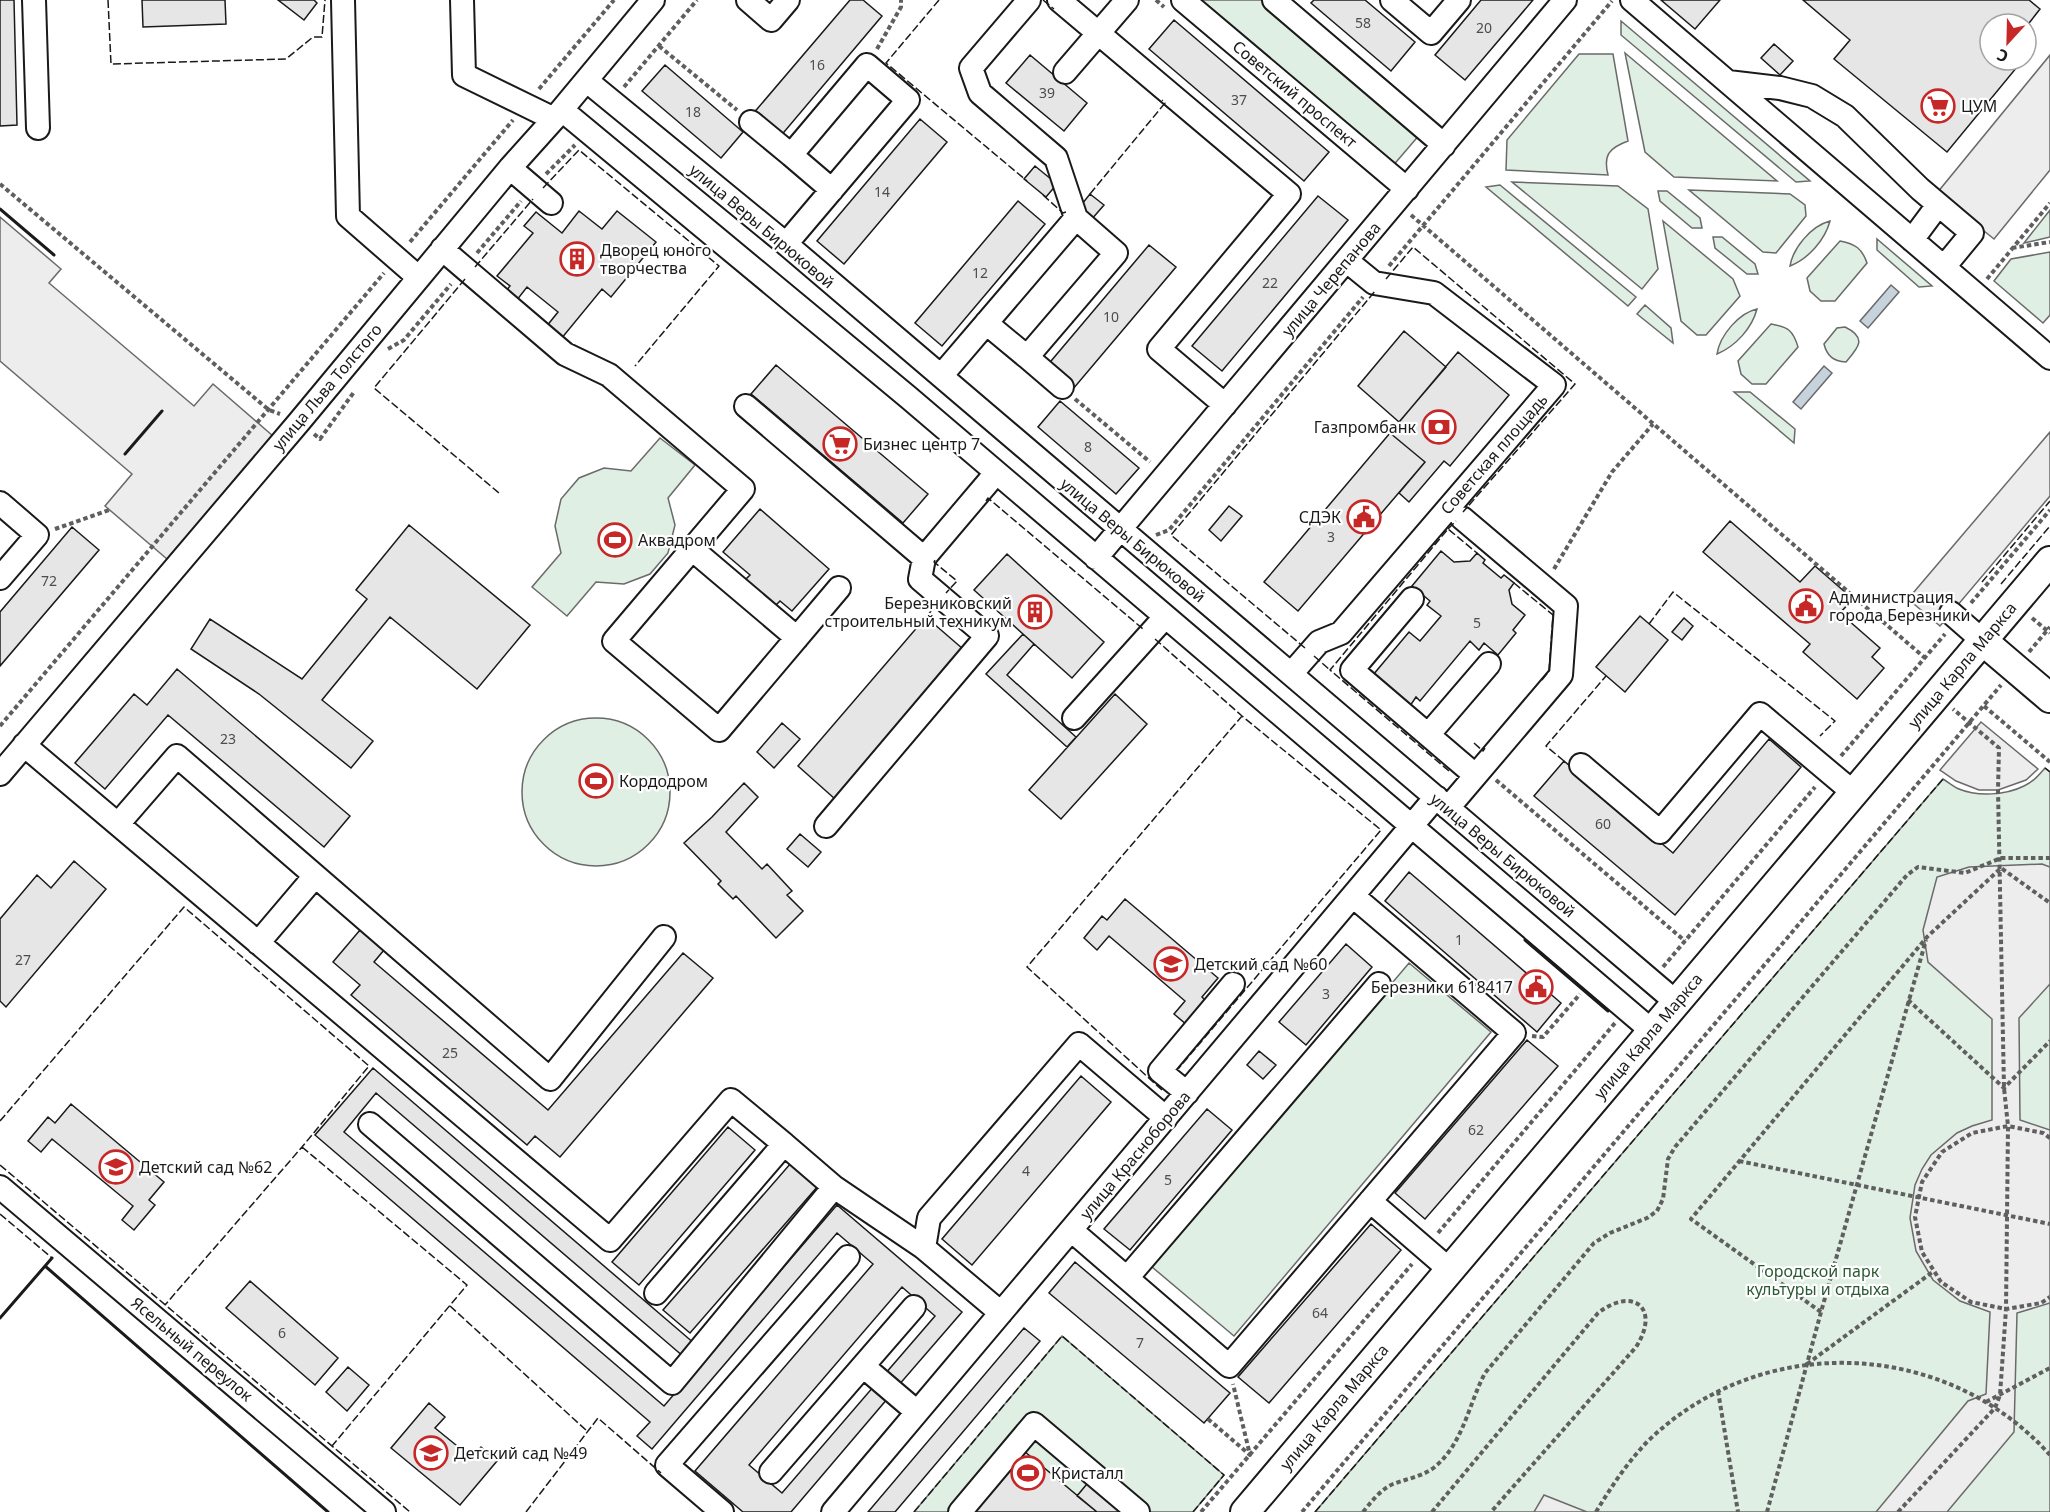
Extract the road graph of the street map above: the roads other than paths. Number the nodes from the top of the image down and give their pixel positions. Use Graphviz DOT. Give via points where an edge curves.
graph roads {
  1 [pos="34,0"];
  2 [pos="343,0"];
  3 [pos="462,0"];
  4 [pos="653,0"];
  5 [pos="748,0"];
  6 [pos="788,0"];
  7 [pos="1029,0"];
  8 [pos="1059,0"];
  9 [pos="1127,0"];
  10 [pos="1183,0"];
  11 [pos="1392,0"];
  12 [pos="1459,0"];
  13 [pos="1565,0"];
  14 [pos="1632,0"];
  15 [pos="1287,4"];
  16 [pos="1098,33"];
  17 [pos="1065,72"];
  18 [pos="587,81"];
  19 [pos="1728,82"];
  20 [pos="558,115"];
  21 [pos="752,122"];
  22 [pos="38,128"];
  23 [pos="1444,144"];
  24 [pos="790,155"];
  25 [pos="510,168"];
  26 [pos="832,190"];
  27 [pos="1401,195"];
  28 [pos="551,203"];
  29 [pos="1938,205"];
  30 [pos="1076,218"];
  31 [pos="1912,240"];
  32 [pos="786,244"];
  33 [pos="442,249"];
  34 [pos="1347,261"];
  35 [pos="1944,267"];
  36 [pos="418,277"];
  37 [pos="986,323"];
  38 [pos="1027,357"];
  39 [pos="2050,358"];
  40 [pos="936,373"];
  41 [pos="1062,387"];
  42 [pos="908,397"];
  43 [pos="1225,405"];
  44 [pos="746,406"];
  45 [pos="996,473"];
  46 [pos="0,503"];
  47 [pos="1462,518"];
  48 [pos="1120,529"];
  49 [pos="692,549"];
  50 [pos="924,558"];
  51 [pos="1096,558"];
  52 [pos="2050,561"];
  53 [pos="0,578"];
  54 [pos="839,588"];
  55 [pos="1412,599"];
  56 [pos="1951,613"];
  57 [pos="1165,616"];
  58 [pos="797,638"];
  59 [pos="1983,640"];
  60 [pos="1489,664"];
  61 [pos="1291,674"];
  62 [pos="2050,698"];
  63 [pos="1074,718"];
  64 [pos="1428,735"];
  65 [pos="10,755"];
  66 [pos="1581,765"];
  67 [pos="1478,772"];
  68 [pos="1854,793"];
  69 [pos="1442,803"];
  70 [pos="118,824"];
  71 [pos="826,826"];
  72 [pos="1412,826"];
  73 [pos="315,876"];
  74 [pos="1353,896"];
  75 [pos="664,937"];
  76 [pos="258,943"];
  77 [pos="1233,984"];
  78 [pos="1379,984"];
  79 [pos="1676,1002"];
  80 [pos="1652,1031"];
  81 [pos="1187,1093"];
  82 [pos="1166,1118"];
  83 [pos="370,1124"];
  84 [pos="784,1144"];
  85 [pos="0,1187"];
  86 [pos="834,1187"];
  87 [pos="1370,1202"];
  88 [pos="1071,1230"];
  89 [pos="924,1248"];
  90 [pos="848,1257"];
  91 [pos="1450,1270"];
  92 [pos="1127,1278"];
  93 [pos="656,1293"];
  94 [pos="914,1307"];
  95 [pos="1001,1313"];
  96 [pos="863,1366"];
  97 [pos="917,1412"];
  98 [pos="771,1472"];
  99 [pos="384,1512"];
  100 [pos="722,1512"];
  101 [pos="833,1512"];
  102 [pos="960,1512"];
  103 [pos="1138,1512"];
  104 [pos="1245,1512"];
  1 -- 22 [label="street"];
  2 -- 36 [label="street" via="348,216"];
  3 -- 20 [label="street" via="464,75"];
  4 -- 18 [label="street, улица Льва Толстого"];
  5 -- 6 [label="street" via="771,20"];
  7 -- 30 [label="street" via="971,68 980,93 1056,158"];
  8 -- 16 [label="street"];
  9 -- 16 [label="street"];
  10 -- 27 [label="street, Советский проспект"];
  11 -- 12 [label="street" via="1431,33"];
  13 -- 23 [label="street, улица Черепанова"];
  14 -- 19 [label="street"];
  15 -- 23 [label="street"];
  16 -- 17 [label="street"];
  16 -- 43 [label="street" via="1289,194 1159,349"];
  18 -- 20 [label="street, улица Льва Толстого"];
  18 -- 32 [label="street, улица Веры Бирюковой"];
  19 -- 29 [label="street" via="1812,96 1845,116"];
  19 -- 31 [label="street"];
  20 -- 25 [label="street, улица Льва Толстого"];
  20 -- 42 [label="street" via="587,130"];
  21 -- 24 [label="street"];
  23 -- 27 [label="street, улица Черепанова"];
  24 -- 26 [label="street"];
  24 -- 26 [label="street" via="867,65 909,100"];
  25 -- 28 [label="street"];
  25 -- 33 [label="street, улица Льва Толстого"];
  26 -- 32 [label="street"];
  27 -- 34 [label="street, улица Черепанова"];
  29 -- 31 [label="street"];
  29 -- 35 [label="street" via="1972,233"];
  30 -- 37 [label="street"];
  30 -- 38 [label="street" via="1116,253"];
  31 -- 35 [label="street"];
  32 -- 40 [label="street, улица Веры Бирюковой"];
  33 -- 36 [label="street, улица Льва Толстого"];
  33 -- 49 [label="street" via="565,354 609,375 743,489"];
  34 -- 43 [label="street, улица Черепанова"];
  34 -- 61 [label="street, Советская площадь" via="1374,283 1434,293 1554,385 1341,633 1319,642"];
  35 -- 39 [label="street"];
  36 -- 65 [label="street, улица Льва Толстого" via="299,422"];
  37 -- 38 [label="street"];
  37 -- 40 [label="street"];
  38 -- 41 [label="street"];
  40 -- 42 [label="street"];
  40 -- 48 [label="street, улица Веры Бирюковой"];
  42 -- 45 [label="street"];
  43 -- 48 [label="street, улица Черепанова"];
  44 -- 50 [label="street"];
  45 -- 50 [label="street"];
  45 -- 51 [label="street"];
  46 -- 53 [label="street" via="37,535"];
  47 -- 67 [label="street, Советская площадь" via="1566,606 1561,675"];
  48 -- 51 [label="street, улица Черепанова"];
  48 -- 61 [label="street, улица Веры Бирюковой"];
  49 -- 58 [label="street"];
  49 -- 58 [label="street" via="614,641 640,664 719,730"];
  50 -- 71 [label="street" via="920,579 987,636"];
  51 -- 57 [label="street"];
  52 -- 59 [label="main road, улица Карла Маркса"];
  54 -- 58 [label="street"];
  55 -- 64 [label="street" via="1352,670"];
  56 -- 59 [label="street"];
  57 -- 63 [label="street"];
  57 -- 72 [label="street"];
  59 -- 62 [label="main road"];
  59 -- 68 [label="main road, улица Карла Маркса"];
  60 -- 64 [label="street"];
  61 -- 69 [label="street, улица Веры Бирюковой"];
  64 -- 67 [label="street"];
  65 -- 70 [label="street"];
  66 -- 68 [label="street" via="1660,832 1760,714"];
  67 -- 69 [label="street, Советская площадь"];
  68 -- 79 [label="main road, улица Карла Маркса"];
  69 -- 72 [label="street, улица Красноборова"];
  69 -- 79 [label="street, улица Веры Бирюковой"];
  70 -- 73 [label="street" via="177,756"];
  70 -- 76 [label="street"];
  72 -- 74 [label="street, улица Красноборова"];
  72 -- 80 [label="street"];
  73 -- 75 [label="street" via="549,1079"];
  73 -- 76 [label="street"];
  74 -- 81 [label="street, улица Красноборова"];
  74 -- 87 [label="street" via="1514,1033"];
  76 -- 84 [label="street" via="610,1240 731,1100"];
  77 -- 81 [label="street" via="1160,1071"];
  78 -- 92 [label="street"];
  79 -- 80 [label="main road, улица Карла Маркса"];
  80 -- 91 [label="main road, улица Карла Маркса"];
  81 -- 82 [label="street, улица Красноборова"];
  82 -- 88 [label="street, улица Красноборова"];
  82 -- 89 [label="street" via="1078,1044 929,1218"];
  83 -- 86 [label="street" via="672,1383"];
  84 -- 86 [label="street"];
  84 -- 93 [label="street"];
  85 -- 99 [label="street, Ясельный переулок"];
  86 -- 89 [label="street"];
  87 -- 91 [label="street"];
  87 -- 92 [label="street" via="1229,1366"];
  88 -- 92 [label="street"];
  88 -- 95 [label="street, улица Красноборова"];
  89 -- 95 [label="street"];
  90 -- 100 [label="street" via="668,1465"];
  91 -- 104 [label="main road, улица Карла Маркса"];
  94 -- 96 [label="street"];
  95 -- 97 [label="street, улица Красноборова"];
  96 -- 97 [label="street"];
  96 -- 98 [label="street"];
  97 -- 101 [label="street, улица Красноборова"];
  102 -- 103 [label="street" via="1034,1424"];
}
